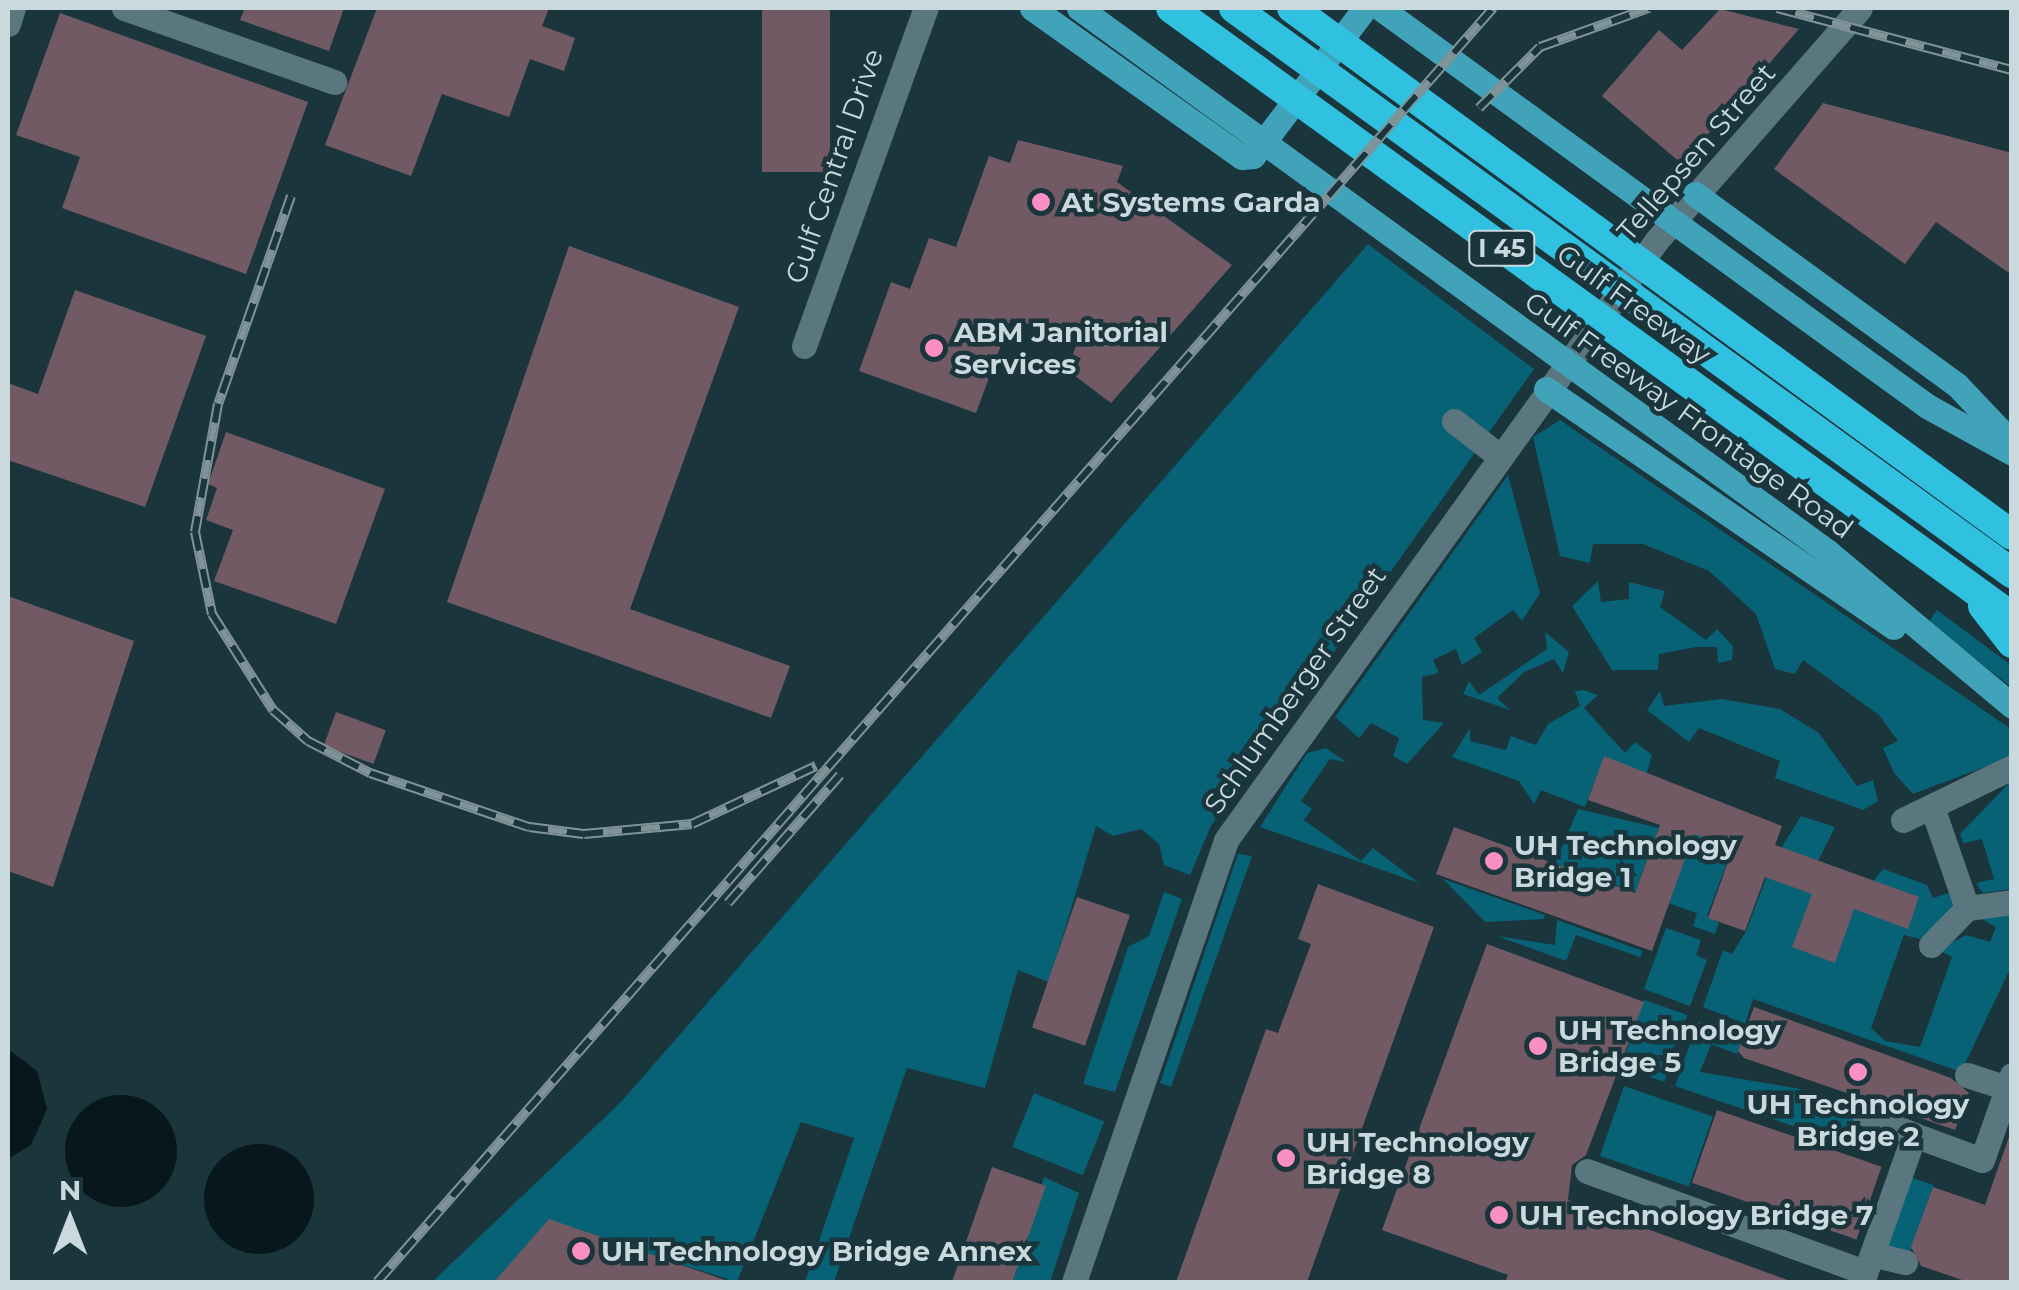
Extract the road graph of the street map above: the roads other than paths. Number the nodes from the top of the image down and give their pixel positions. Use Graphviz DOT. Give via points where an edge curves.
graph roads {
  1 [pos="13,8"];
  2 [pos="124,8"];
  3 [pos="926,8"];
  4 [pos="1032,8"];
  5 [pos="1078,8"];
  6 [pos="1171,8"];
  7 [pos="1234,8"];
  8 [pos="1292,8"];
  9 [pos="1860,8"];
  10 [pos="1368,9"];
  11 [pos="8,24"];
  12 [pos="334,82"];
  13 [pos="1692,199"];
  14 [pos="804,346"];
  15 [pos="1550,384"];
  16 [pos="1454,422"];
  17 [pos="2012,443"];
  18 [pos="2012,453"];
  19 [pos="1498,455"];
  20 [pos="2012,532"];
  21 [pos="2012,573"];
  22 [pos="1970,587"];
  23 [pos="2012,617"];
  24 [pos="2012,644"];
  25 [pos="1952,664"];
  26 [pos="2012,706"];
  27 [pos="2012,767"];
  28 [pos="1933,810"];
  29 [pos="1902,820"];
  30 [pos="2012,902"];
  31 [pos="1968,908"];
  32 [pos="1931,945"];
  33 [pos="1966,1076"];
  34 [pos="2009,1082"];
  35 [pos="1864,1113"];
  36 [pos="1914,1135"];
  37 [pos="1587,1171"];
  38 [pos="1905,1262"];
  39 [pos="1866,1269"];
  40 [pos="1074,1282"];
  1 -- 11 [label="street"];
  2 -- 12 [label="street"];
  3 -- 14 [label="street, Gulf Central Drive"];
  4 -- 10 [label="main road" via="1254,156"];
  5 -- 25 [label="main road, Gulf Freeway Frontage Road" via="1828,552"];
  6 -- 22 [label="highway, Gulf Freeway / I 45"];
  7 -- 21 [label="highway, Gulf Freeway"];
  8 -- 20 [label="highway, Gulf Freeway / I 45" via="1944,489"];
  9 -- 13 [label="street, Tellepsen Street"];
  10 -- 18 [label="main road" via="1927,406"];
  13 -- 15 [label="street, Tellepsen Street"];
  13 -- 17 [label="main road" via="1956,386"];
  15 -- 19 [label="street, Schlumberger Street"];
  15 -- 25 [label="main road"];
  16 -- 19 [label="street"];
  19 -- 40 [label="street, Schlumberger Street" via="1226,840"];
  22 -- 23 [label="highway, Gulf Freeway / I 45"];
  22 -- 24 [label="highway"];
  25 -- 26 [label="main road, Gulf Freeway Frontage Road"];
  27 -- 28 [label="street"];
  28 -- 29 [label="street"];
  28 -- 31 [label="street"];
  30 -- 31 [label="street"];
  31 -- 32 [label="street"];
  33 -- 34 [label="street"];
  34 -- 36 [label="street" via="1982,1160"];
  35 -- 36 [label="street"];
  36 -- 39 [label="street"];
  37 -- 39 [label="street"];
  38 -- 39 [label="street"];
}
